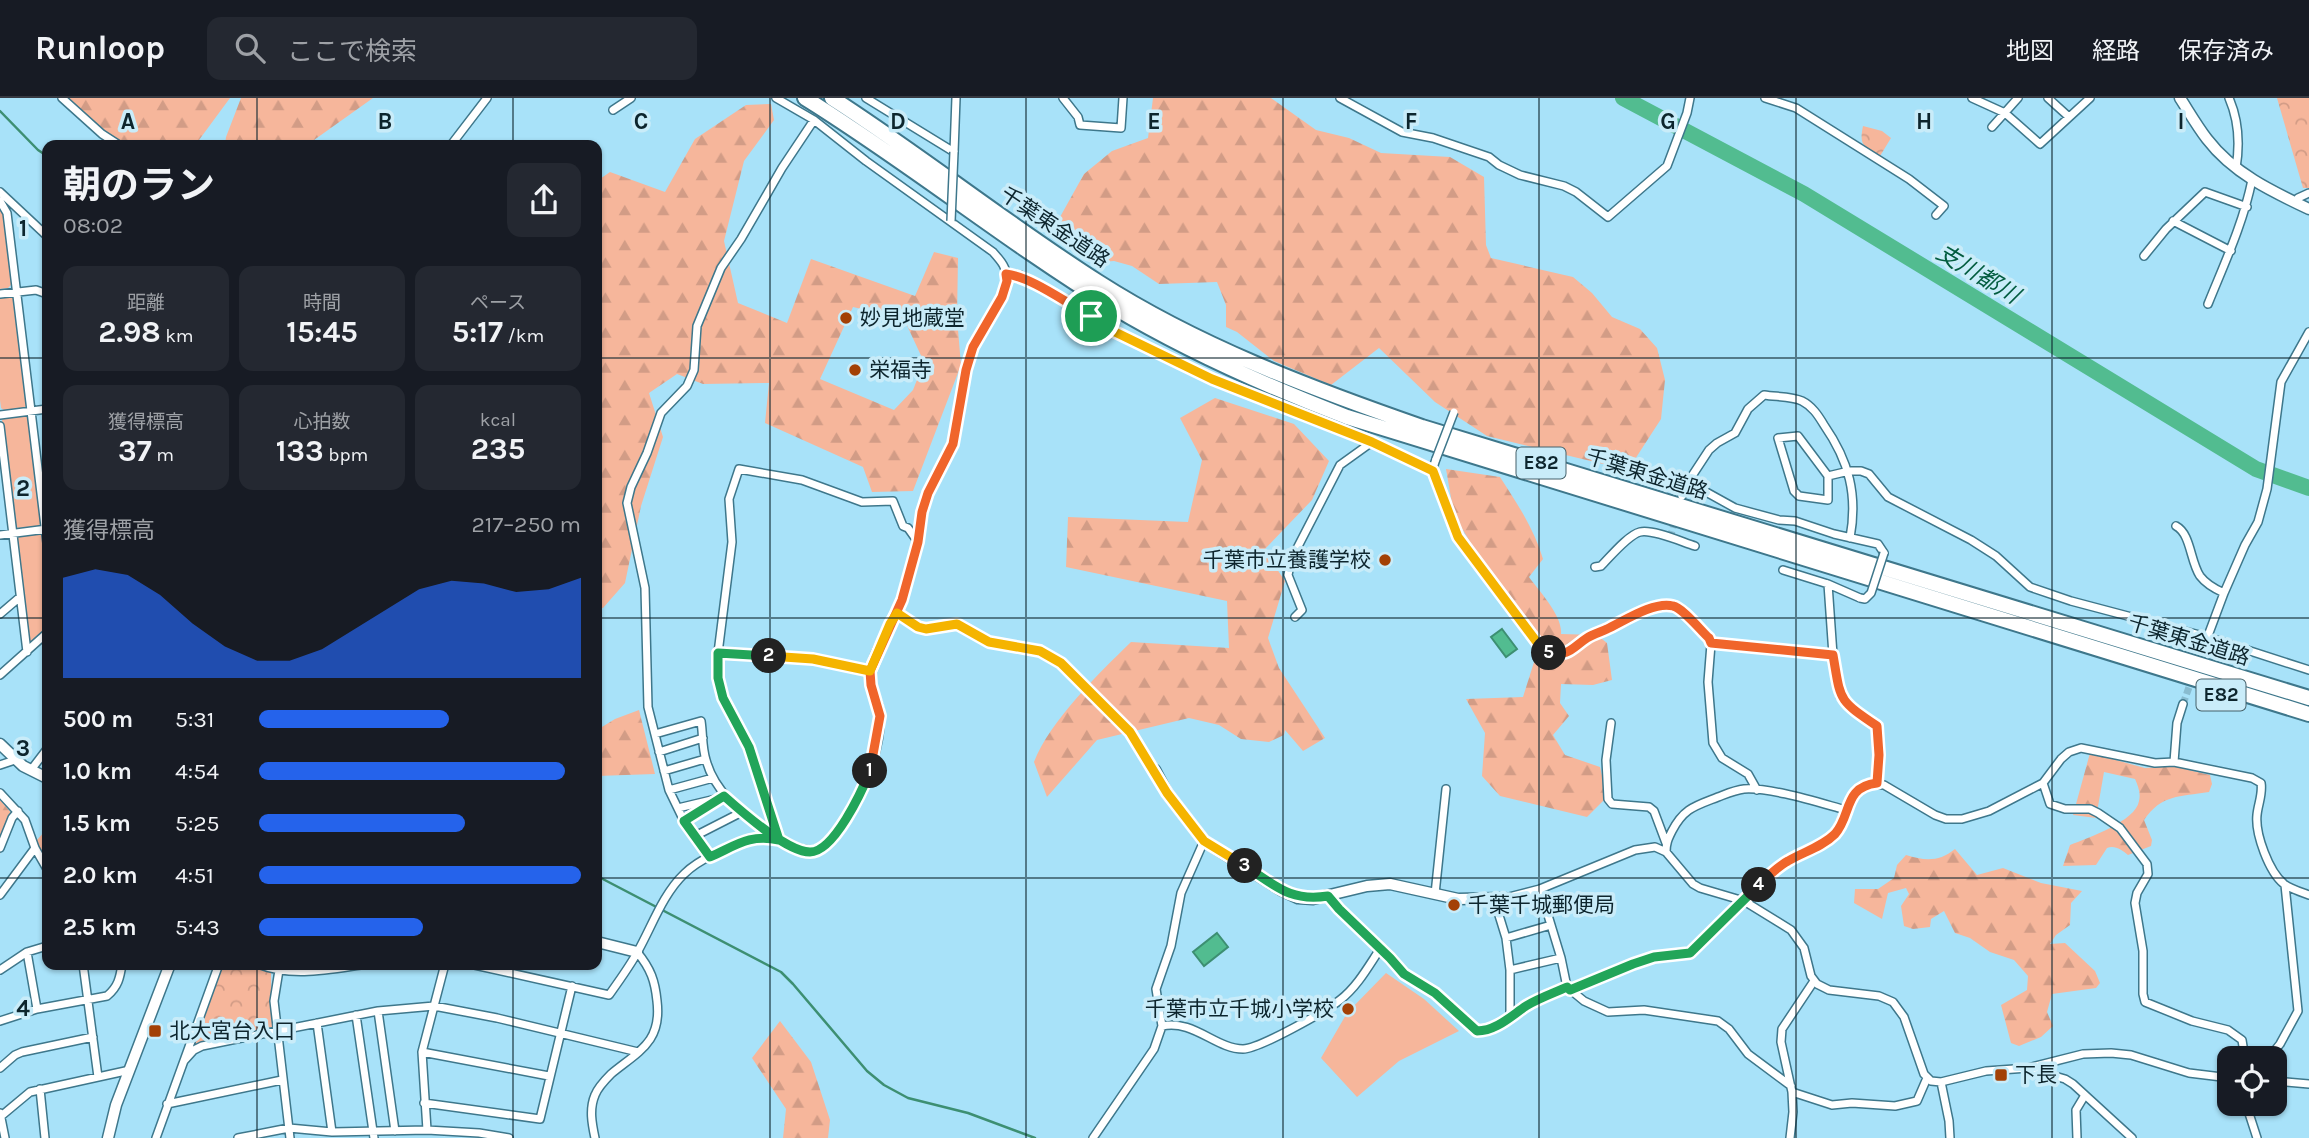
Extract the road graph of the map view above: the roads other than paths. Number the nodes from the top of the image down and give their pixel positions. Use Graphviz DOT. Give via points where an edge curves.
graph roads {
  1 [pos="62,98"];
  2 [pos="487,98"];
  3 [pos="631,98"];
  4 [pos="776,98"];
  5 [pos="805,98"];
  6 [pos="832,98"];
  7 [pos="866,98"];
  8 [pos="956,98"];
  9 [pos="1063,98"];
  10 [pos="1123,98"];
  11 [pos="1340,98"];
  12 [pos="1690,98"];
  13 [pos="1765,98"];
  14 [pos="1972,98"];
  15 [pos="2018,98"];
  16 [pos="2048,98"];
  17 [pos="2090,98"];
  18 [pos="2180,98"];
  19 [pos="2229,98"];
  20 [pos="613,110"];
  21 [pos="2005,113"];
  22 [pos="2069,117"];
  23 [pos="814,120"];
  24 [pos="1992,127"];
  25 [pos="111,140"];
  26 [pos="455,140"];
  27 [pos="954,152"];
  28 [pos="2236,168"];
  29 [pos="2252,180"];
  30 [pos="0,192"];
  31 [pos="2309,193"];
  32 [pos="0,201"];
  33 [pos="2295,203"];
  34 [pos="2246,207"];
  35 [pos="2309,209"];
  36 [pos="1936,215"];
  37 [pos="951,220"];
  38 [pos="2173,221"];
  39 [pos="42,231"];
  40 [pos="2231,251"];
  41 [pos="2144,256"];
  42 [pos="1006,274"];
  43 [pos="16,292"];
  44 [pos="42,292"];
  45 [pos="0,294"];
  46 [pos="2208,304"];
  47 [pos="2309,332"];
  48 [pos="42,409"];
  49 [pos="31,411"];
  50 [pos="1454,412"];
  51 [pos="0,415"];
  52 [pos="0,426"];
  53 [pos="1372,442"];
  54 [pos="1433,471"];
  55 [pos="1849,471"];
  56 [pos="1828,476"];
  57 [pos="1688,482"];
  58 [pos="1682,496"];
  59 [pos="42,498"];
  60 [pos="2176,526"];
  61 [pos="42,530"];
  62 [pos="14,533"];
  63 [pos="0,535"];
  64 [pos="1850,538"];
  65 [pos="918,542"];
  66 [pos="1696,546"];
  67 [pos="1595,567"];
  68 [pos="1783,570"];
  69 [pos="1828,584"];
  70 [pos="2224,593"];
  71 [pos="20,597"];
  72 [pos="897,613"];
  73 [pos="0,614"];
  74 [pos="1295,617"];
  75 [pos="2207,637"];
  76 [pos="42,638"];
  77 [pos="1711,643"];
  78 [pos="2203,649"];
  79 [pos="27,652"];
  80 [pos="718,653"];
  81 [pos="1833,655"];
  82 [pos="2135,660"];
  83 [pos="2309,670"];
  84 [pos="870,671"];
  85 [pos="0,675"];
  86 [pos="2309,698"];
  87 [pos="2183,704"];
  88 [pos="2309,713"];
  89 [pos="1611,723"];
  90 [pos="2309,724"];
  91 [pos="655,734"];
  92 [pos="703,738"];
  93 [pos="0,744"];
  94 [pos="659,752"];
  95 [pos="42,755"];
  96 [pos="705,759"];
  97 [pos="15,760"];
  98 [pos="2174,762"];
  99 [pos="0,765"];
  100 [pos="30,770"];
  101 [pos="1155,770"];
  102 [pos="664,771"];
  103 [pos="42,776"];
  104 [pos="713,778"];
  105 [pos="1877,783"];
  106 [pos="2043,783"];
  107 [pos="1446,789"];
  108 [pos="669,790"];
  109 [pos="1757,790"];
  110 [pos="0,793"];
  111 [pos="724,796"];
  112 [pos="678,808"];
  113 [pos="1846,810"];
  114 [pos="18,811"];
  115 [pos="742,812"];
  116 [pos="684,821"];
  117 [pos="695,836"];
  118 [pos="779,840"];
  119 [pos="1204,841"];
  120 [pos="1666,843"];
  121 [pos="0,848"];
  122 [pos="35,848"];
  123 [pos="1666,852"];
  124 [pos="710,857"];
  125 [pos="42,860"];
  126 [pos="2285,886"];
  127 [pos="1540,889"];
  128 [pos="1435,894"];
  129 [pos="0,895"];
  130 [pos="2309,895"];
  131 [pos="1328,896"];
  132 [pos="1500,898"];
  133 [pos="1744,901"];
  134 [pos="1551,925"];
  135 [pos="1506,938"];
  136 [pos="602,943"];
  137 [pos="42,948"];
  138 [pos="1380,949"];
  139 [pos="27,952"];
  140 [pos="637,952"];
  141 [pos="1561,958"];
  142 [pos="0,970"];
  143 [pos="84,970"];
  144 [pos="121,970"];
  145 [pos="168,970"];
  146 [pos="217,970"];
  147 [pos="278,970"];
  148 [pos="293,970"];
  149 [pos="318,970"];
  150 [pos="443,970"];
  151 [pos="498,970"];
  152 [pos="1510,970"];
  153 [pos="1814,981"];
  154 [pos="572,986"];
  155 [pos="1568,989"];
  156 [pos="88,999"];
  157 [pos="434,1006"];
  158 [pos="37,1009"];
  159 [pos="378,1010"];
  160 [pos="356,1016"];
  161 [pos="1510,1018"];
  162 [pos="0,1021"];
  163 [pos="317,1023"];
  164 [pos="1162,1026"];
  165 [pos="277,1031"];
  166 [pos="559,1033"];
  167 [pos="93,1037"];
  168 [pos="2243,1046"];
  169 [pos="2278,1046"];
  170 [pos="422,1052"];
  171 [pos="638,1052"];
  172 [pos="184,1061"];
  173 [pos="0,1068"];
  174 [pos="2028,1068"];
  175 [pos="130,1070"];
  176 [pos="549,1076"];
  177 [pos="2217,1076"];
  178 [pos="98,1077"];
  179 [pos="1927,1078"];
  180 [pos="282,1080"];
  181 [pos="1941,1082"];
  182 [pos="2287,1082"];
  183 [pos="2309,1084"];
  184 [pos="40,1089"];
  185 [pos="1792,1089"];
  186 [pos="2085,1094"];
  187 [pos="424,1103"];
  188 [pos="167,1104"];
  189 [pos="1,1115"];
  190 [pos="2250,1116"];
  191 [pos="289,1128"];
  192 [pos="427,1130"];
  193 [pos="395,1131"];
  194 [pos="332,1132"];
  195 [pos="374,1135"];
  196 [pos="2128,1136"];
  197 [pos="5,1138"];
  198 [pos="45,1138"];
  199 [pos="108,1138"];
  200 [pos="156,1138"];
  201 [pos="238,1138"];
  202 [pos="290,1138"];
  203 [pos="509,1138"];
  204 [pos="595,1138"];
  205 [pos="1093,1138"];
  206 [pos="1790,1138"];
  207 [pos="1950,1138"];
  208 [pos="2077,1138"];
  209 [pos="2257,1138"];
  1 -- 25 [label="street"];
  2 -- 26 [label="street"];
  3 -- 20 [label="street"];
  4 -- 23 [label="street"];
  5 -- 82 [label="highway, 千葉東金道路 / E82" via="1113,306 1174,341 1280,391 1359,421"];
  6 -- 86 [label="highway, 千葉東金道路 / E82" via="1098,283 1206,341 1302,384 1422,427"];
  7 -- 27 [label="street"];
  8 -- 27 [label="street"];
  9 -- 10 [label="street" via="1080,125 1121,128"];
  11 -- 12 [label="street" via="1402,132 1444,142 1520,175 1564,186 1608,217 1667,166"];
  13 -- 36 [label="street" via="1796,108 1909,179 1944,206"];
  14 -- 21 [label="street"];
  15 -- 21 [label="street"];
  16 -- 22 [label="street"];
  17 -- 22 [label="street"];
  18 -- 28 [label="street" via="2207,139"];
  19 -- 28 [label="street" via="2240,148"];
  21 -- 22 [label="street" via="2040,144"];
  21 -- 24 [label="street"];
  23 -- 37 [label="street"];
  23 -- 91 [label="street" via="721,268 697,326 694,370 687,386 661,413 631,487 627,503 645,588 648,707"];
  27 -- 37 [label="street, bridge"];
  28 -- 29 [label="street"];
  29 -- 33 [label="street"];
  29 -- 34 [label="street"];
  30 -- 39 [label="street"];
  31 -- 33 [label="street"];
  32 -- 43 [label="street" via="7,213"];
  33 -- 35 [label="street"];
  34 -- 38 [label="street" via="2204,192"];
  34 -- 40 [label="street"];
  37 -- 42 [label="street" via="993,252"];
  38 -- 40 [label="street"];
  38 -- 41 [label="street"];
  40 -- 46 [label="street"];
  42 -- 53 [label="street" via="1020,275 1113,331 1212,379"];
  42 -- 65 [label="street" via="1002,297 973,347 953,444 928,493"];
  43 -- 44 [label="street"];
  43 -- 45 [label="street"];
  43 -- 49 [label="street"];
  47 -- 70 [label="street" via="2281,382 2267,489 2258,522"];
  48 -- 49 [label="street"];
  49 -- 51 [label="street"];
  49 -- 59 [label="street"];
  50 -- 54 [label="street, bridge"];
  52 -- 62 [label="street"];
  53 -- 54 [label="street"];
  53 -- 74 [label="street" via="1340,464 1291,560 1288,575 1302,610"];
  54 -- 77 [label="street" via="1458,537 1544,651 1562,654 1636,613 1665,605 1680,609"];
  55 -- 56 [label="street"];
  55 -- 57 [label="street" via="1815,410 1800,400 1764,395 1748,409 1735,433 1709,450"];
  55 -- 64 [label="street"];
  55 -- 75 [label="street" via="1868,474 1888,497 1996,556 2030,587"];
  56 -- 56 [label="street" via="1798,436 1778,438 1799,496 1828,500"];
  57 -- 58 [label="street"];
  57 -- 64 [label="street" via="1735,508"];
  60 -- 70 [label="street" via="2185,533 2201,578"];
  61 -- 62 [label="street"];
  62 -- 63 [label="street"];
  62 -- 71 [label="street"];
  64 -- 69 [label="street, bridge" via="1878,544 1884,553 1871,593 1860,598"];
  65 -- 72 [label="street"];
  65 -- 80 [label="street" via="903,526 893,501 862,502 802,480 739,469 729,499 732,542"];
  66 -- 67 [label="street" via="1640,532"];
  68 -- 69 [label="street"];
  69 -- 81 [label="street"];
  70 -- 75 [label="street"];
  71 -- 73 [label="street"];
  71 -- 79 [label="street"];
  72 -- 84 [label="street"];
  72 -- 101 [label="street" via="918,627 957,624 989,642 1052,656 1130,732"];
  75 -- 78 [label="street"];
  75 -- 83 [label="street"];
  76 -- 79 [label="street"];
  77 -- 81 [label="street"];
  77 -- 109 [label="street" via="1708,682 1713,743 1722,758 1748,774"];
  79 -- 85 [label="street"];
  80 -- 84 [label="street" via="813,659"];
  80 -- 118 [label="street" via="723,698 749,747"];
  81 -- 105 [label="street" via="1840,696 1877,726"];
  82 -- 88 [label="highway, E82"];
  82 -- 90 [label="highway, E82" via="2182,682"];
  84 -- 118 [label="street" via="880,716 873,764 858,796 824,848 811,852"];
  87 -- 98 [label="street"];
  89 -- 120 [label="street" via="1606,760 1608,799 1612,804 1649,807"];
  91 -- 92 [label="street" via="701,721"];
  91 -- 94 [label="street"];
  92 -- 94 [label="street"];
  92 -- 96 [label="street"];
  93 -- 97 [label="street"];
  94 -- 102 [label="street"];
  95 -- 100 [label="street"];
  96 -- 102 [label="street"];
  96 -- 104 [label="street"];
  97 -- 99 [label="street"];
  97 -- 100 [label="street"];
  98 -- 106 [label="street" via="2155,763 2081,748 2069,752"];
  98 -- 126 [label="street" via="2261,783 2256,817 2259,838"];
  100 -- 103 [label="street"];
  101 -- 119 [label="street"];
  102 -- 108 [label="street"];
  104 -- 108 [label="street"];
  104 -- 111 [label="street"];
  105 -- 106 [label="street" via="1946,819 1976,816"];
  105 -- 113 [label="street" via="1855,792"];
  106 -- 168 [label="street" via="2050,804 2098,813 2120,828 2147,864 2148,874 2135,903 2145,1002 2228,1030"];
  107 -- 128 [label="street"];
  108 -- 112 [label="street"];
  109 -- 113 [label="street"];
  109 -- 120 [label="street" via="1734,791 1686,810"];
  110 -- 114 [label="street"];
  111 -- 112 [label="street"];
  111 -- 115 [label="street"];
  111 -- 116 [label="street"];
  112 -- 116 [label="street"];
  113 -- 133 [label="street" via="1834,835 1789,860"];
  114 -- 121 [label="street"];
  114 -- 122 [label="street"];
  115 -- 117 [label="street"];
  115 -- 118 [label="street"];
  116 -- 117 [label="street"];
  117 -- 124 [label="street"];
  118 -- 124 [label="street" via="751,839"];
  119 -- 131 [label="street" via="1298,898"];
  119 -- 164 [label="street" via="1181,893 1171,946 1156,989"];
  120 -- 123 [label="street"];
  122 -- 125 [label="street"];
  122 -- 129 [label="street"];
  123 -- 127 [label="street" via="1644,848"];
  123 -- 133 [label="street" via="1693,884"];
  124 -- 140 [label="street" via="683,874"];
  126 -- 130 [label="street"];
  126 -- 169 [label="street" via="2298,1011"];
  127 -- 132 [label="street"];
  127 -- 134 [label="street"];
  128 -- 131 [label="street" via="1390,884"];
  128 -- 132 [label="street" via="1458,899"];
  131 -- 138 [label="street"];
  132 -- 135 [label="street"];
  133 -- 153 [label="street" via="1791,930 1804,948"];
  133 -- 155 [label="street" via="1690,953 1654,957"];
  134 -- 135 [label="street"];
  134 -- 141 [label="street"];
  135 -- 152 [label="street"];
  136 -- 140 [label="street"];
  137 -- 139 [label="street"];
  138 -- 161 [label="street" via="1404,974 1435,993 1477,1031"];
  138 -- 164 [label="street" via="1359,981 1339,1000 1272,1041 1244,1049 1175,1023"];
  139 -- 142 [label="street"];
  139 -- 158 [label="street"];
  140 -- 154 [label="street" via="610,996"];
  140 -- 171 [label="street" via="655,981 658,1009 657,1028"];
  141 -- 152 [label="street"];
  141 -- 155 [label="street"];
  143 -- 156 [label="street"];
  144 -- 156 [label="street" via="115,989 107,996"];
  145 -- 175 [label="street"];
  146 -- 172 [label="street"];
  147 -- 165 [label="street" via="274,993"];
  148 -- 149 [label="street"];
  150 -- 157 [label="street"];
  151 -- 154 [label="street"];
  152 -- 161 [label="street"];
  153 -- 179 [label="street" via="1829,990 1893,1002 1904,1017"];
  153 -- 185 [label="street" via="1782,1028"];
  154 -- 166 [label="street"];
  155 -- 161 [label="street" via="1526,1006"];
  155 -- 185 [label="street" via="1608,1012 1644,1010 1718,1021 1748,1055"];
  156 -- 158 [label="street"];
  156 -- 167 [label="street"];
  157 -- 159 [label="street"];
  157 -- 166 [label="street"];
  157 -- 170 [label="street"];
  158 -- 162 [label="street"];
  159 -- 160 [label="street"];
  159 -- 193 [label="street"];
  160 -- 163 [label="street"];
  160 -- 195 [label="street"];
  163 -- 165 [label="street"];
  163 -- 194 [label="street"];
  164 -- 205 [label="street" via="1154,1049"];
  165 -- 172 [label="street" via="202,1046"];
  165 -- 180 [label="street"];
  166 -- 171 [label="street"];
  166 -- 176 [label="street"];
  167 -- 173 [label="street" via="22,1052"];
  167 -- 178 [label="street"];
  170 -- 176 [label="street"];
  170 -- 187 [label="street"];
  171 -- 204 [label="street" via="605,1080 594,1096"];
  172 -- 188 [label="street"];
  174 -- 177 [label="street" via="2083,1054 2111,1053"];
  174 -- 181 [label="street" via="1986,1070"];
  174 -- 186 [label="street" via="2065,1079"];
  175 -- 178 [label="street"];
  175 -- 199 [label="street"];
  176 -- 187 [label="street" via="540,1119"];
  178 -- 184 [label="street"];
  179 -- 181 [label="street"];
  179 -- 185 [label="street" via="1917,1101 1895,1106 1832,1105"];
  180 -- 188 [label="street"];
  180 -- 191 [label="street"];
  181 -- 207 [label="street"];
  182 -- 183 [label="street"];
  184 -- 189 [label="street" via="20,1098"];
  184 -- 198 [label="street"];
  185 -- 206 [label="street"];
  186 -- 196 [label="street"];
  186 -- 208 [label="street" via="2076,1110"];
  187 -- 192 [label="street"];
  188 -- 200 [label="street"];
  189 -- 197 [label="street"];
  190 -- 209 [label="street"];
  191 -- 194 [label="street"];
  191 -- 201 [label="street"];
  191 -- 202 [label="street"];
  192 -- 193 [label="street"];
  192 -- 203 [label="street"];
  193 -- 195 [label="street"];
  194 -- 195 [label="street"];
}
